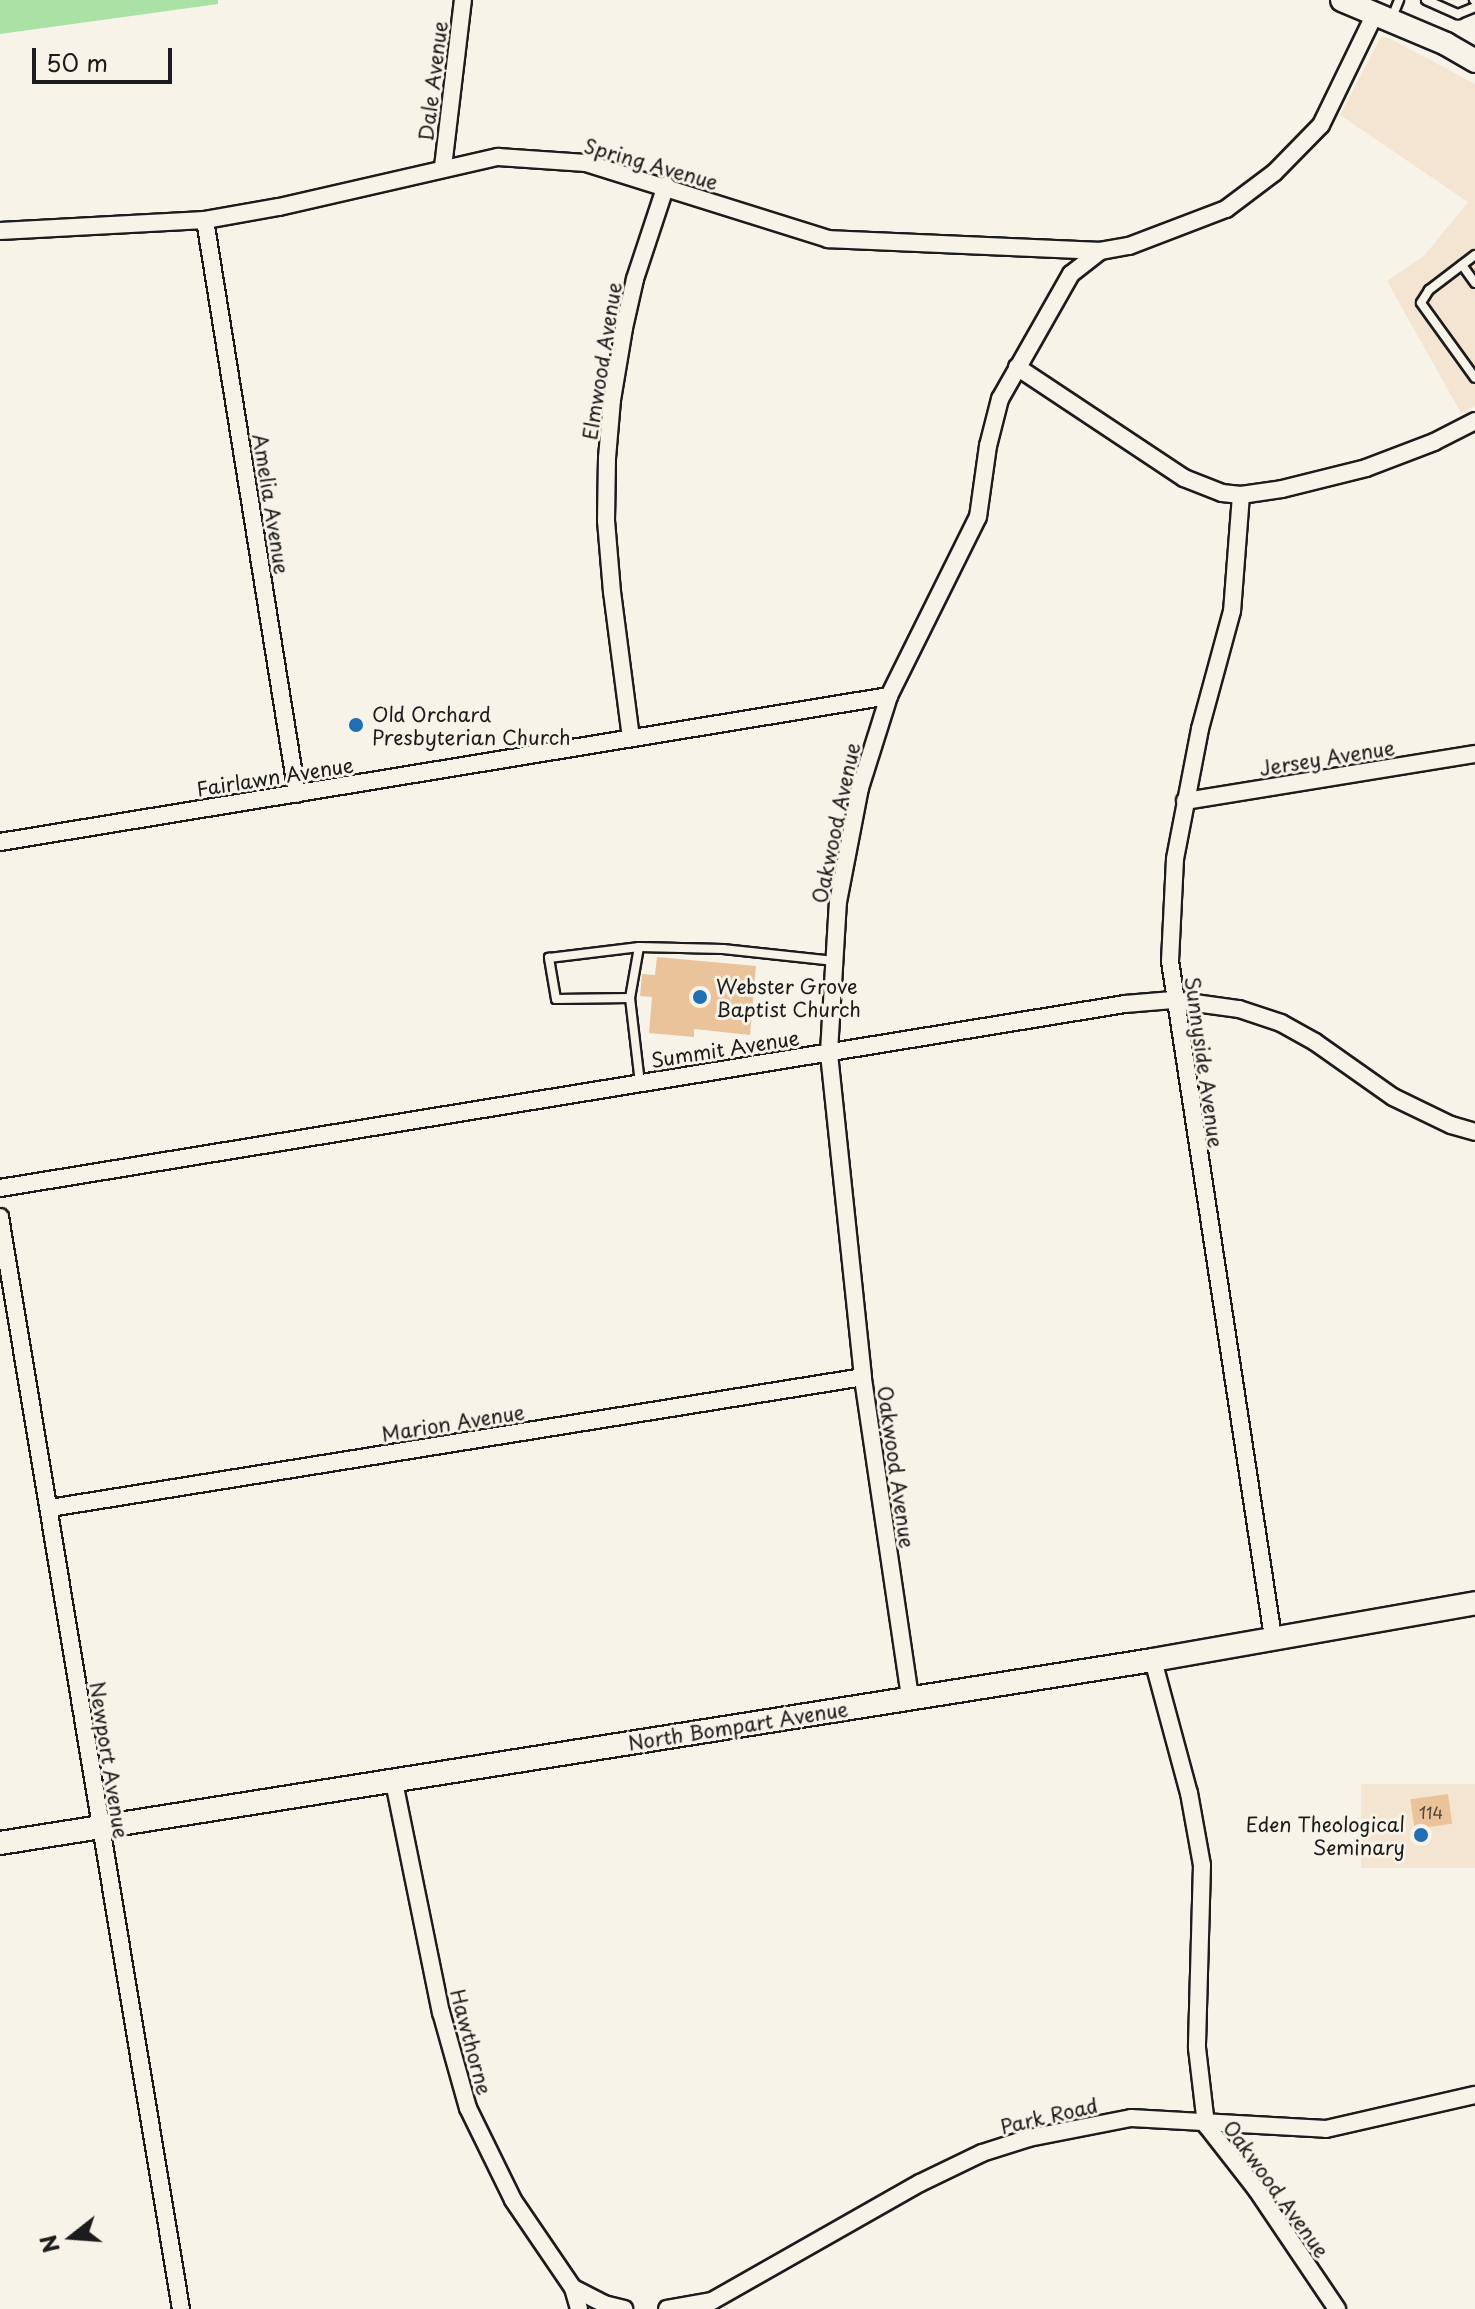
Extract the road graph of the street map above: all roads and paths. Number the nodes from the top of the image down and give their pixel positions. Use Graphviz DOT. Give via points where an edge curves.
graph roads {
  1 [pos="463,0"];
  2 [pos="1426,0"];
  3 [pos="1345,1"];
  4 [pos="1475,3"];
  5 [pos="1389,11"];
  6 [pos="1475,61"];
  7 [pos="443,167"];
  8 [pos="666,185"];
  9 [pos="205,220"];
  10 [pos="0,231"];
  11 [pos="1100,251"];
  12 [pos="1475,255"];
  13 [pos="1462,265"];
  14 [pos="1475,283"];
  15 [pos="1017,367"];
  16 [pos="1475,378"];
  17 [pos="1475,421"];
  18 [pos="1241,495"];
  19 [pos="889,696"];
  20 [pos="631,738"];
  21 [pos="1475,754"];
  22 [pos="297,794"];
  23 [pos="1185,801"];
  24 [pos="0,842"];
  25 [pos="639,947"];
  26 [pos="834,961"];
  27 [pos="630,998"];
  28 [pos="1173,1000"];
  29 [pos="829,1052"];
  30 [pos="640,1083"];
  31 [pos="1475,1132"];
  32 [pos="0,1188"];
  33 [pos="0,1217"];
  34 [pos="863,1377"];
  35 [pos="50,1508"];
  36 [pos="1475,1603"];
  37 [pos="1273,1637"];
  38 [pos="1153,1660"];
  39 [pos="910,1697"];
  40 [pos="394,1782"];
  41 [pos="99,1828"];
  42 [pos="0,1843"];
  43 [pos="1475,2095"];
  44 [pos="1206,2125"];
  45 [pos="573,2288"];
  46 [pos="711,2305"];
  47 [pos="181,2309"];
  48 [pos="579,2309"];
  49 [pos="624,2309"];
  50 [pos="667,2309"];
  51 [pos="1337,2309"];
  1 -- 7 [label="street, Dale Avenue"];
  2 -- 4 [label="lane" via="1458,14"];
  3 -- 5 [label="street"];
  5 -- 6 [label="street"];
  5 -- 11 [label="street, Oakwood Avenue" via="1321,125 1274,173 1226,209 1129,246"];
  7 -- 8 [label="street, Spring Avenue" via="498,157 586,163"];
  7 -- 9 [label="street, Spring Avenue"];
  8 -- 11 [label="street, Spring Avenue" via="828,239"];
  8 -- 20 [label="street, Elmwood Avenue" via="626,316 607,458 612,592"];
  9 -- 10 [label="street, Spring Avenue"];
  9 -- 22 [label="street, Amelia Avenue"];
  11 -- 15 [label="street, Oakwood Avenue" via="1071,274"];
  12 -- 13 [label="lane"];
  13 -- 14 [label="lane"];
  13 -- 16 [label="lane" via="1429,290 1421,303"];
  15 -- 18 [label="street" via="1192,482"];
  15 -- 19 [label="street, Oakwood Avenue" via="993,424 978,517"];
  17 -- 18 [label="street" via="1366,468"];
  18 -- 23 [label="street, Sunnyside Avenue" via="1232,611"];
  19 -- 20 [label="street, Fairlawn Avenue"];
  19 -- 26 [label="street, Oakwood Avenue" via="860,788"];
  20 -- 22 [label="street, Fairlawn Avenue"];
  21 -- 23 [label="street, Jersey Avenue"];
  22 -- 24 [label="street, Fairlawn Avenue"];
  23 -- 28 [label="street, Sunnyside Avenue" via="1171,912"];
  25 -- 26 [label="lane" via="723,949"];
  25 -- 27 [label="lane"];
  25 -- 27 [label="lane" via="549,958 556,999"];
  26 -- 29 [label="street, Oakwood Avenue"];
  27 -- 30 [label="lane"];
  28 -- 29 [label="street, Summit Avenue"];
  28 -- 31 [label="street, Summit Avenue" via="1239,1009 1281,1023 1393,1097"];
  28 -- 37 [label="street, Sunnyside Avenue"];
  29 -- 30 [label="street, Summit Avenue"];
  29 -- 34 [label="street, Oakwood Avenue"];
  30 -- 32 [label="street, Summit Avenue"];
  33 -- 35 [label="street, Newport Avenue"];
  34 -- 35 [label="street, Marion Avenue"];
  34 -- 39 [label="street, Oakwood Avenue"];
  35 -- 41 [label="street, Newport Avenue"];
  36 -- 37 [label="street, North Bompart Avenue"];
  37 -- 38 [label="street, North Bompart Avenue"];
  38 -- 39 [label="street, North Bompart Avenue"];
  38 -- 44 [label="street, Oakwood Avenue" via="1189,1793 1202,1865 1197,2048"];
  39 -- 40 [label="street, North Bompart Avenue"];
  40 -- 41 [label="street, North Bompart Avenue"];
  40 -- 45 [label="street, Hawthorne" via="441,2012 468,2108 513,2200"];
  41 -- 42 [label="street, North Bompart Avenue"];
  41 -- 47 [label="street, Newport Avenue"];
  43 -- 44 [label="street, Park Road" via="1326,2129"];
  44 -- 46 [label="street, Park Road" via="1131,2118 982,2153 920,2183"];
  44 -- 51 [label="street, Oakwood Avenue"];
  45 -- 48 [label="street"];
  45 -- 49 [label="street"];
  46 -- 50 [label="street, Park Road"];
}
